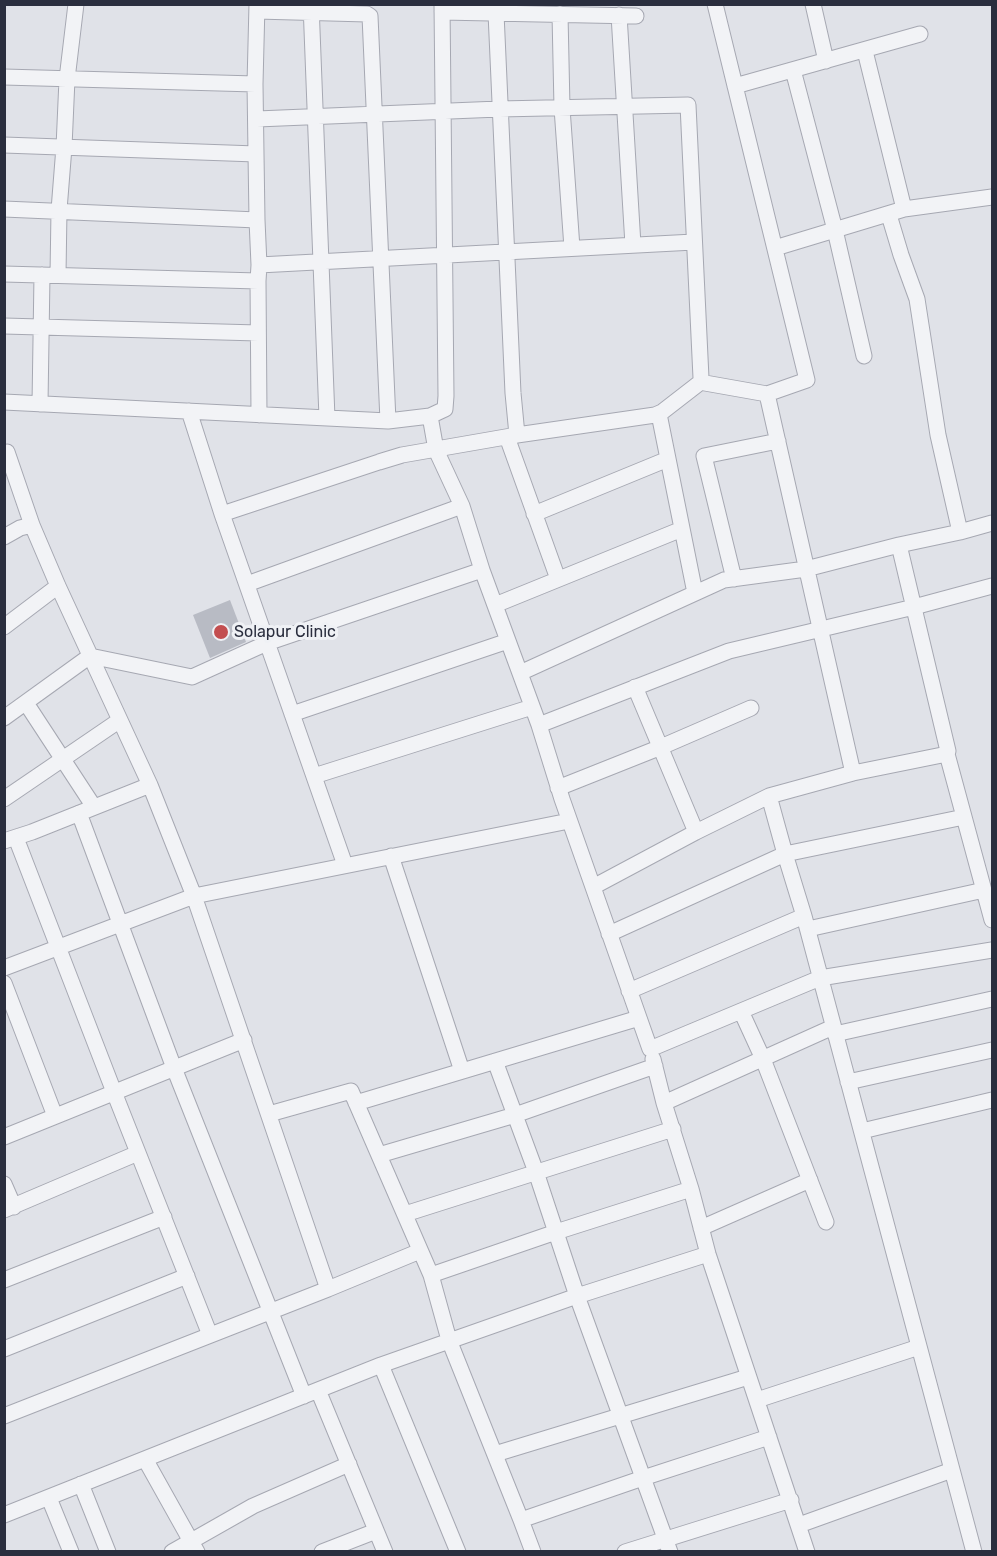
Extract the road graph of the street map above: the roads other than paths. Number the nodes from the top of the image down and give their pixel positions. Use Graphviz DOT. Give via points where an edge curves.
graph roads {
  1 [pos="76,4"];
  2 [pos="715,4"];
  3 [pos="813,4"];
  4 [pos="257,8"];
  5 [pos="442,8"];
  6 [pos="311,9"];
  7 [pos="512,9"];
  8 [pos="495,13"];
  9 [pos="560,15"];
  10 [pos="619,15"];
  11 [pos="636,16"];
  12 [pos="920,34"];
  13 [pos="865,51"];
  14 [pos="826,61"];
  15 [pos="793,70"];
  16 [pos="4,77"];
  17 [pos="67,79"];
  18 [pos="255,84"];
  19 [pos="735,86"];
  20 [pos="626,106"];
  21 [pos="562,108"];
  22 [pos="499,109"];
  23 [pos="443,112"];
  24 [pos="375,115"];
  25 [pos="316,117"];
  26 [pos="257,119"];
  27 [pos="4,145"];
  28 [pos="64,147"];
  29 [pos="256,154"];
  30 [pos="993,197"];
  31 [pos="4,209"];
  32 [pos="59,210"];
  33 [pos="896,212"];
  34 [pos="257,219"];
  35 [pos="835,230"];
  36 [pos="694,242"];
  37 [pos="633,245"];
  38 [pos="572,248"];
  39 [pos="775,248"];
  40 [pos="506,251"];
  41 [pos="446,255"];
  42 [pos="381,259"];
  43 [pos="322,262"];
  44 [pos="259,265"];
  45 [pos="4,274"];
  46 [pos="42,275"];
  47 [pos="58,275"];
  48 [pos="258,281"];
  49 [pos="4,326"];
  50 [pos="42,328"];
  51 [pos="258,333"];
  52 [pos="864,356"];
  53 [pos="702,381"];
  54 [pos="767,394"];
  55 [pos="4,402"];
  56 [pos="40,404"];
  57 [pos="189,411"];
  58 [pos="658,414"];
  59 [pos="259,415"];
  60 [pos="430,416"];
  61 [pos="327,418"];
  62 [pos="388,421"];
  63 [pos="512,436"];
  64 [pos="778,441"];
  65 [pos="5,448"];
  66 [pos="436,450"];
  67 [pos="668,459"];
  68 [pos="462,506"];
  69 [pos="222,514"];
  70 [pos="534,514"];
  71 [pos="993,523"];
  72 [pos="32,525"];
  73 [pos="682,530"];
  74 [pos="960,532"];
  75 [pos="4,537"];
  76 [pos="899,544"];
  77 [pos="806,569"];
  78 [pos="482,570"];
  79 [pos="558,579"];
  80 [pos="734,579"];
  81 [pos="247,584"];
  82 [pos="58,586"];
  83 [pos="993,586"];
  84 [pos="695,593"];
  85 [pos="495,605"];
  86 [pos="914,607"];
  87 [pos="4,627"];
  88 [pos="820,628"];
  89 [pos="508,641"];
  90 [pos="267,643"];
  91 [pos="90,656"];
  92 [pos="520,673"];
  93 [pos="635,687"];
  94 [pos="26,703"];
  95 [pos="532,707"];
  96 [pos="751,708"];
  97 [pos="292,714"];
  98 [pos="4,718"];
  99 [pos="120,720"];
  100 [pos="539,725"];
  101 [pos="662,747"];
  102 [pos="947,754"];
  103 [pos="64,759"];
  104 [pos="853,772"];
  105 [pos="314,776"];
  106 [pos="150,785"];
  107 [pos="558,788"];
  108 [pos="769,796"];
  109 [pos="4,799"];
  110 [pos="94,807"];
  111 [pos="79,813"];
  112 [pos="964,818"];
  113 [pos="569,821"];
  114 [pos="696,832"];
  115 [pos="10,839"];
  116 [pos="785,854"];
  117 [pos="391,856"];
  118 [pos="345,866"];
  119 [pos="593,887"];
  120 [pos="984,890"];
  121 [pos="194,896"];
  122 [pos="993,920"];
  123 [pos="806,923"];
  124 [pos="121,924"];
  125 [pos="609,934"];
  126 [pos="58,948"];
  127 [pos="993,951"];
  128 [pos="4,968"];
  129 [pos="820,978"];
  130 [pos="4,983"];
  131 [pos="629,991"];
  132 [pos="993,999"];
  133 [pos="741,1011"];
  134 [pos="639,1018"];
  135 [pos="834,1030"];
  136 [pos="244,1040"];
  137 [pos="650,1049"];
  138 [pos="993,1050"];
  139 [pos="763,1059"];
  140 [pos="495,1061"];
  141 [pos="655,1066"];
  142 [pos="174,1068"];
  143 [pos="462,1071"];
  144 [pos="848,1082"];
  145 [pos="114,1092"];
  146 [pos="993,1100"];
  147 [pos="356,1103"];
  148 [pos="664,1103"];
  149 [pos="269,1114"];
  150 [pos="515,1115"];
  151 [pos="55,1116"];
  152 [pos="673,1129"];
  153 [pos="862,1131"];
  154 [pos="4,1137"];
  155 [pos="138,1154"];
  156 [pos="379,1155"];
  157 [pos="536,1172"];
  158 [pos="810,1180"];
  159 [pos="4,1184"];
  160 [pos="691,1189"];
  161 [pos="9,1208"];
  162 [pos="405,1214"];
  163 [pos="164,1217"];
  164 [pos="826,1222"];
  165 [pos="701,1228"];
  166 [pos="556,1232"];
  167 [pos="420,1251"];
  168 [pos="708,1254"];
  169 [pos="431,1275"];
  170 [pos="187,1276"];
  171 [pos="4,1280"];
  172 [pos="328,1289"];
  173 [pos="577,1296"];
  174 [pos="270,1311"];
  175 [pos="210,1335"];
  176 [pos="449,1340"];
  177 [pos="919,1347"];
  178 [pos="4,1350"];
  179 [pos="381,1365"];
  180 [pos="748,1377"];
  181 [pos="311,1393"];
  182 [pos="757,1400"];
  183 [pos="4,1416"];
  184 [pos="621,1416"];
  185 [pos="769,1437"];
  186 [pos="495,1454"];
  187 [pos="145,1459"];
  188 [pos="349,1464"];
  189 [pos="952,1470"];
  190 [pos="643,1478"];
  191 [pos="81,1484"];
  192 [pos="49,1498"];
  193 [pos="791,1500"];
  194 [pos="5,1513"];
  195 [pos="522,1520"];
  196 [pos="799,1525"];
  197 [pos="376,1531"];
  198 [pos="667,1545"];
  199 [pos="194,1546"];
  200 [pos="71,1551"];
  201 [pos="108,1551"];
  202 [pos="172,1551"];
  203 [pos="322,1551"];
  204 [pos="385,1551"];
  205 [pos="458,1551"];
  206 [pos="532,1551"];
  207 [pos="625,1551"];
  208 [pos="807,1551"];
  209 [pos="974,1551"];
  1 -- 17 [label="street"];
  2 -- 19 [label="street"];
  3 -- 14 [label="street"];
  4 -- 6 [label="street"];
  4 -- 18 [label="street"];
  5 -- 8 [label="street"];
  5 -- 23 [label="street"];
  6 -- 24 [label="street" via="370,16"];
  6 -- 25 [label="street"];
  7 -- 8 [label="street"];
  7 -- 9 [label="street"];
  8 -- 22 [label="street"];
  9 -- 10 [label="street"];
  9 -- 21 [label="street"];
  10 -- 11 [label="street"];
  10 -- 20 [label="street"];
  12 -- 13 [label="street"];
  13 -- 14 [label="street"];
  13 -- 33 [label="street"];
  14 -- 15 [label="street"];
  15 -- 19 [label="street"];
  15 -- 35 [label="street"];
  16 -- 17 [label="street"];
  17 -- 18 [label="street"];
  17 -- 28 [label="street"];
  18 -- 26 [label="street"];
  19 -- 39 [label="street"];
  20 -- 21 [label="street"];
  20 -- 36 [label="street" via="688,105"];
  20 -- 37 [label="street"];
  21 -- 22 [label="street"];
  21 -- 38 [label="street"];
  22 -- 23 [label="street"];
  22 -- 40 [label="street"];
  23 -- 24 [label="street"];
  23 -- 41 [label="street"];
  24 -- 25 [label="street"];
  24 -- 42 [label="street"];
  25 -- 26 [label="street"];
  25 -- 43 [label="street"];
  26 -- 29 [label="street"];
  27 -- 28 [label="street"];
  28 -- 29 [label="street"];
  28 -- 32 [label="street"];
  29 -- 34 [label="street"];
  30 -- 33 [label="street"];
  31 -- 32 [label="street"];
  32 -- 34 [label="street"];
  32 -- 47 [label="street"];
  33 -- 35 [label="street"];
  33 -- 74 [label="street" via="901,255 917,299 938,435"];
  34 -- 44 [label="street"];
  35 -- 39 [label="street"];
  35 -- 52 [label="street"];
  36 -- 37 [label="street"];
  36 -- 53 [label="street"];
  37 -- 38 [label="street"];
  38 -- 40 [label="street"];
  39 -- 54 [label="street" via="807,380"];
  40 -- 41 [label="street"];
  40 -- 63 [label="street"];
  41 -- 42 [label="street"];
  41 -- 60 [label="street" via="447,396 445,409"];
  42 -- 43 [label="street"];
  42 -- 62 [label="street"];
  43 -- 44 [label="street"];
  43 -- 61 [label="street"];
  44 -- 48 [label="street"];
  45 -- 46 [label="street"];
  46 -- 47 [label="street"];
  46 -- 50 [label="street"];
  47 -- 48 [label="street"];
  48 -- 51 [label="street"];
  49 -- 50 [label="street"];
  50 -- 51 [label="street"];
  50 -- 56 [label="street"];
  51 -- 59 [label="street"];
  53 -- 54 [label="street"];
  53 -- 58 [label="street"];
  54 -- 64 [label="street"];
  55 -- 56 [label="street"];
  56 -- 57 [label="street"];
  57 -- 59 [label="street"];
  57 -- 69 [label="street"];
  58 -- 63 [label="street"];
  58 -- 67 [label="street"];
  59 -- 61 [label="street"];
  60 -- 62 [label="street"];
  60 -- 66 [label="street"];
  61 -- 62 [label="street"];
  63 -- 66 [label="street"];
  63 -- 70 [label="street"];
  64 -- 77 [label="street"];
  64 -- 80 [label="street" via="705,456"];
  65 -- 72 [label="street"];
  66 -- 68 [label="street"];
  66 -- 69 [label="street" via="402,455"];
  67 -- 70 [label="street"];
  67 -- 73 [label="street"];
  68 -- 78 [label="street"];
  68 -- 81 [label="street"];
  69 -- 81 [label="street"];
  70 -- 79 [label="street"];
  71 -- 74 [label="street"];
  72 -- 75 [label="street"];
  72 -- 82 [label="street"];
  73 -- 79 [label="street"];
  73 -- 84 [label="street"];
  74 -- 76 [label="street"];
  76 -- 77 [label="street"];
  76 -- 86 [label="street"];
  77 -- 80 [label="street"];
  77 -- 88 [label="street"];
  78 -- 85 [label="street"];
  78 -- 90 [label="street"];
  79 -- 85 [label="street"];
  80 -- 84 [label="street"];
  81 -- 90 [label="street"];
  82 -- 87 [label="street"];
  82 -- 91 [label="street"];
  83 -- 86 [label="street"];
  84 -- 92 [label="street"];
  85 -- 89 [label="street"];
  86 -- 88 [label="street"];
  86 -- 102 [label="street"];
  88 -- 93 [label="street" via="729,651"];
  88 -- 104 [label="street"];
  89 -- 92 [label="street"];
  89 -- 97 [label="street"];
  90 -- 91 [label="street" via="192,677"];
  90 -- 97 [label="street"];
  91 -- 94 [label="street"];
  91 -- 99 [label="street"];
  92 -- 95 [label="street"];
  93 -- 100 [label="street"];
  93 -- 101 [label="street"];
  94 -- 98 [label="street"];
  94 -- 103 [label="street"];
  95 -- 100 [label="street"];
  95 -- 105 [label="street"];
  96 -- 101 [label="street"];
  97 -- 105 [label="street"];
  99 -- 103 [label="street"];
  99 -- 106 [label="street"];
  100 -- 107 [label="street"];
  101 -- 107 [label="street"];
  101 -- 114 [label="street"];
  102 -- 104 [label="street"];
  102 -- 112 [label="street"];
  103 -- 109 [label="street"];
  103 -- 110 [label="street"];
  104 -- 108 [label="street"];
  105 -- 118 [label="street"];
  106 -- 110 [label="street"];
  106 -- 121 [label="street"];
  107 -- 113 [label="street"];
  108 -- 114 [label="street"];
  108 -- 116 [label="street"];
  110 -- 111 [label="street"];
  111 -- 115 [label="street"];
  111 -- 124 [label="street"];
  112 -- 116 [label="street"];
  112 -- 120 [label="street"];
  113 -- 117 [label="street"];
  113 -- 119 [label="street"];
  114 -- 119 [label="street"];
  115 -- 126 [label="street"];
  116 -- 123 [label="street"];
  116 -- 125 [label="street"];
  117 -- 118 [label="street"];
  117 -- 143 [label="street"];
  118 -- 121 [label="street"];
  119 -- 125 [label="street"];
  120 -- 122 [label="street"];
  120 -- 123 [label="street"];
  121 -- 124 [label="street"];
  121 -- 136 [label="street"];
  123 -- 129 [label="street"];
  123 -- 131 [label="street"];
  124 -- 126 [label="street"];
  124 -- 142 [label="street"];
  125 -- 131 [label="street"];
  126 -- 128 [label="street"];
  126 -- 145 [label="street"];
  127 -- 129 [label="street"];
  129 -- 133 [label="street"];
  129 -- 135 [label="street"];
  130 -- 151 [label="street"];
  131 -- 134 [label="street"];
  132 -- 135 [label="street"];
  133 -- 137 [label="street"];
  133 -- 139 [label="street"];
  134 -- 137 [label="street"];
  134 -- 140 [label="street"];
  135 -- 139 [label="street"];
  135 -- 144 [label="street"];
  136 -- 142 [label="street"];
  136 -- 149 [label="street"];
  137 -- 141 [label="street"];
  138 -- 144 [label="street"];
  139 -- 148 [label="street"];
  139 -- 158 [label="street"];
  140 -- 143 [label="street"];
  140 -- 150 [label="street"];
  141 -- 148 [label="street"];
  141 -- 150 [label="street"];
  142 -- 145 [label="street"];
  142 -- 174 [label="street"];
  143 -- 147 [label="street"];
  144 -- 153 [label="street"];
  145 -- 151 [label="street"];
  145 -- 155 [label="street"];
  146 -- 153 [label="street"];
  147 -- 149 [label="street" via="351,1091"];
  147 -- 156 [label="street"];
  148 -- 152 [label="street"];
  149 -- 172 [label="street"];
  150 -- 156 [label="street"];
  150 -- 157 [label="street"];
  151 -- 154 [label="street"];
  152 -- 157 [label="street"];
  152 -- 160 [label="street"];
  153 -- 177 [label="street"];
  155 -- 161 [label="street"];
  155 -- 163 [label="street"];
  156 -- 162 [label="street"];
  157 -- 162 [label="street"];
  157 -- 166 [label="street"];
  158 -- 164 [label="street"];
  158 -- 165 [label="street"];
  159 -- 161 [label="street"];
  160 -- 165 [label="street"];
  160 -- 166 [label="street"];
  162 -- 167 [label="street"];
  163 -- 170 [label="street"];
  163 -- 171 [label="street"];
  165 -- 168 [label="street"];
  166 -- 169 [label="street"];
  166 -- 173 [label="street"];
  167 -- 169 [label="street"];
  167 -- 172 [label="street"];
  168 -- 173 [label="street"];
  168 -- 180 [label="street"];
  169 -- 176 [label="street"];
  170 -- 175 [label="street"];
  170 -- 178 [label="street"];
  172 -- 174 [label="street"];
  173 -- 176 [label="street"];
  173 -- 184 [label="street"];
  174 -- 175 [label="street"];
  174 -- 181 [label="street"];
  175 -- 183 [label="street"];
  176 -- 179 [label="street"];
  176 -- 186 [label="street"];
  177 -- 182 [label="street"];
  177 -- 189 [label="street"];
  179 -- 181 [label="street"];
  179 -- 205 [label="street"];
  180 -- 182 [label="street"];
  180 -- 184 [label="street"];
  181 -- 187 [label="street"];
  181 -- 188 [label="street"];
  182 -- 185 [label="street"];
  184 -- 186 [label="street"];
  184 -- 190 [label="street"];
  185 -- 190 [label="street"];
  185 -- 193 [label="street"];
  186 -- 195 [label="street"];
  187 -- 191 [label="street"];
  187 -- 199 [label="street"];
  188 -- 197 [label="street"];
  188 -- 199 [label="street" via="253,1506"];
  189 -- 196 [label="street"];
  189 -- 209 [label="street"];
  190 -- 195 [label="street"];
  190 -- 198 [label="street"];
  191 -- 192 [label="street"];
  191 -- 201 [label="street"];
  192 -- 194 [label="street"];
  192 -- 200 [label="street"];
  193 -- 196 [label="street"];
  193 -- 198 [label="street"];
  195 -- 206 [label="street"];
  196 -- 208 [label="street"];
  197 -- 203 [label="street"];
  197 -- 204 [label="street"];
  198 -- 207 [label="street"];
  199 -- 202 [label="street"];
}
